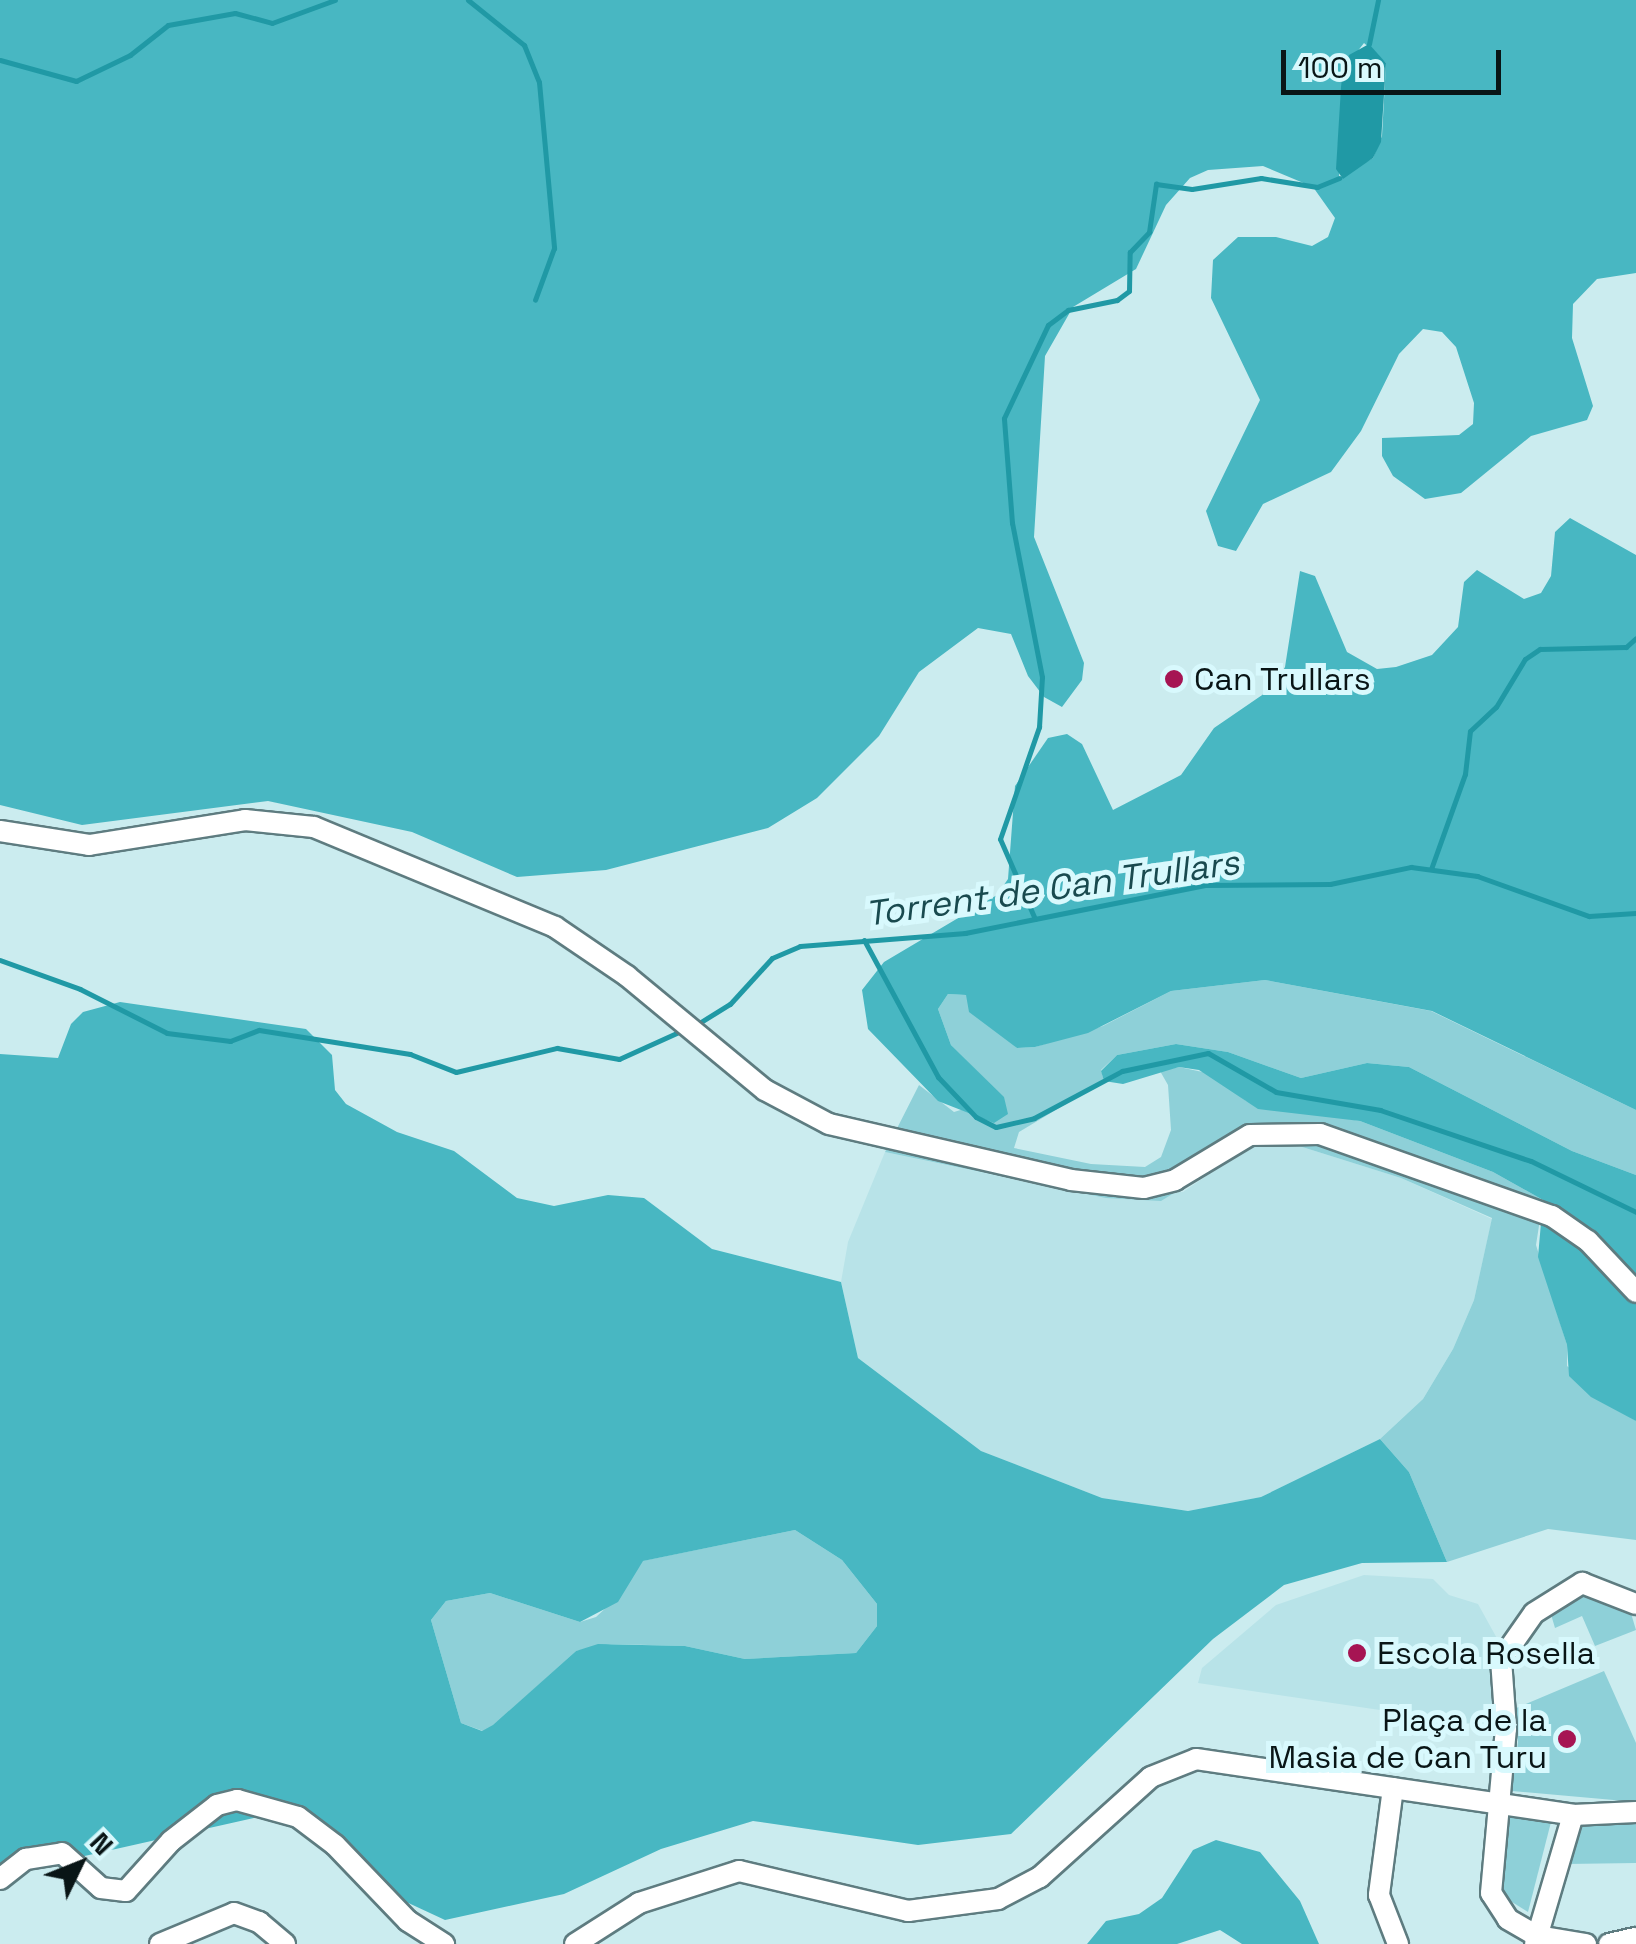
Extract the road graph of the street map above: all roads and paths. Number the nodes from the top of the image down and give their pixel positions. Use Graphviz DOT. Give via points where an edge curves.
graph roads {
  1 [pos="0,831"];
  2 [pos="1636,1292"];
  3 [pos="1636,1604"];
  4 [pos="1393,1788"];
  5 [pos="1499,1803"];
  6 [pos="1636,1812"];
  7 [pos="1573,1815"];
  8 [pos="0,1879"];
  9 [pos="1636,1938"];
  10 [pos="1536,1940"];
  11 [pos="160,1944"];
  12 [pos="285,1944"];
  13 [pos="444,1944"];
  14 [pos="575,1944"];
  15 [pos="1398,1944"];
  16 [pos="1586,1944"];
  17 [pos="1609,1944"];
  1 -- 2 [label="street" via="88,845 245,820 314,827 534,915 626,976 785,1104 830,1124 1108,1186 1144,1188 1175,1180 1250,1135 1297,1132 1361,1144 1552,1216 1588,1241"];
  3 -- 5 [label="street" via="1582,1582 1556,1596 1515,1635 1501,1660 1506,1729"];
  4 -- 5 [label="street"];
  4 -- 14 [label="street" via="1196,1759 1151,1776 1040,1876 998,1899 908,1911 739,1871 639,1903"];
  4 -- 15 [label="street" via="1380,1894"];
  5 -- 7 [label="street"];
  5 -- 10 [label="street" via="1491,1893 1508,1919"];
  6 -- 7 [label="street"];
  7 -- 10 [label="street"];
  8 -- 13 [label="street" via="26,1859 62,1853 101,1888 126,1891 172,1841 217,1805 237,1800 298,1816 408,1921"];
  9 -- 17 [label="street"];
  10 -- 16 [label="street"];
  11 -- 12 [label="street" via="234,1913 259,1922"];
}
